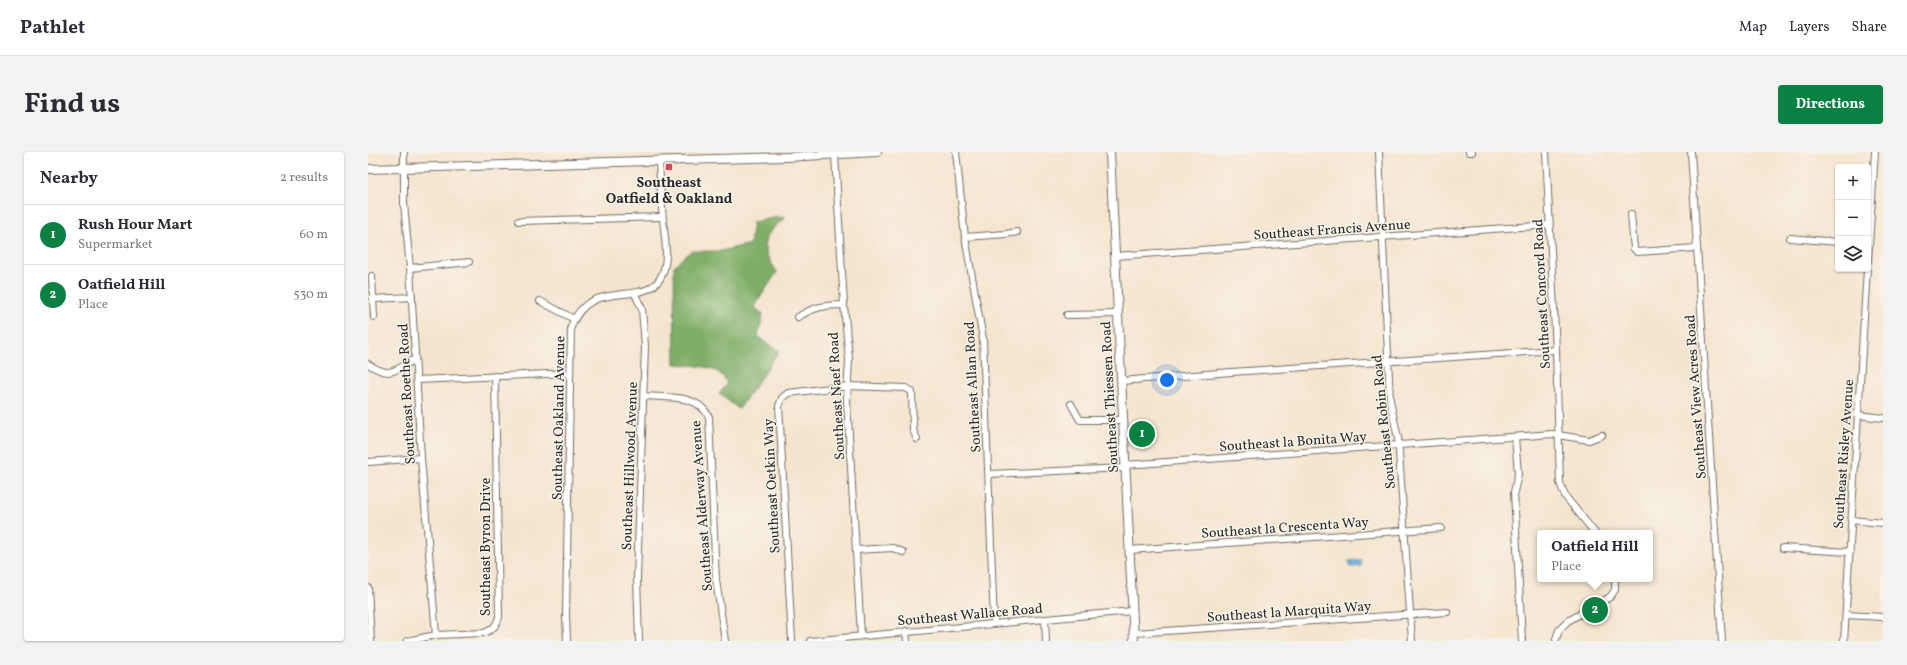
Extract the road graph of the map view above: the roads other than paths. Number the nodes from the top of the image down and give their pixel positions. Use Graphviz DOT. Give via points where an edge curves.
graph roads {
  1 [pos="404,152"];
  2 [pos="877,152"];
  3 [pos="956,152"];
  4 [pos="1110,152"];
  5 [pos="1379,152"];
  6 [pos="1469,152"];
  7 [pos="1472,152"];
  8 [pos="1546,152"];
  9 [pos="1691,152"];
  10 [pos="1875,152"];
  11 [pos="835,155"];
  12 [pos="660,161"];
  13 [pos="404,168"];
  14 [pos="368,169"];
  15 [pos="1631,214"];
  16 [pos="662,216"];
  17 [pos="519,220"];
  18 [pos="1549,225"];
  19 [pos="1017,232"];
  20 [pos="1870,236"];
  21 [pos="964,237"];
  22 [pos="1382,238"];
  23 [pos="1790,238"];
  24 [pos="1835,242"];
  25 [pos="1697,248"];
  26 [pos="1116,256"];
  27 [pos="469,262"];
  28 [pos="410,268"];
  29 [pos="1868,272"];
  30 [pos="372,276"];
  31 [pos="635,294"];
  32 [pos="412,297"];
  33 [pos="373,299"];
  34 [pos="540,301"];
  35 [pos="844,304"];
  36 [pos="1118,314"];
  37 [pos="1067,315"];
  38 [pos="374,317"];
  39 [pos="798,317"];
  40 [pos="574,319"];
  41 [pos="1556,350"];
  42 [pos="415,359"];
  43 [pos="1388,361"];
  44 [pos="368,364"];
  45 [pos="570,373"];
  46 [pos="495,376"];
  47 [pos="416,380"];
  48 [pos="1121,381"];
  49 [pos="848,386"];
  50 [pos="644,396"];
  51 [pos="1071,404"];
  52 [pos="1858,415"];
  53 [pos="1883,418"];
  54 [pos="1123,420"];
  55 [pos="1559,434"];
  56 [pos="1602,435"];
  57 [pos="1515,437"];
  58 [pos="917,439"];
  59 [pos="1399,445"];
  60 [pos="421,458"];
  61 [pos="368,462"];
  62 [pos="1125,467"];
  63 [pos="989,474"];
  64 [pos="1851,520"];
  65 [pos="1883,523"];
  66 [pos="1441,528"];
  67 [pos="1404,530"];
  68 [pos="1593,530"];
  69 [pos="1783,548"];
  70 [pos="856,550"];
  71 [pos="1129,550"];
  72 [pos="903,552"];
  73 [pos="1850,552"];
  74 [pos="1615,582"];
  75 [pos="368,588"];
  76 [pos="1132,611"];
  77 [pos="1447,612"];
  78 [pos="1411,615"];
  79 [pos="1846,615"];
  80 [pos="1883,617"];
  81 [pos="1045,619"];
  82 [pos="994,623"];
  83 [pos="906,631"];
  84 [pos="436,635"];
  85 [pos="861,636"];
  86 [pos="1134,637"];
  87 [pos="1556,639"];
  88 [pos="371,641"];
  89 [pos="407,641"];
  90 [pos="567,641"];
  91 [pos="639,641"];
  92 [pos="725,641"];
  93 [pos="792,641"];
  94 [pos="810,641"];
  95 [pos="907,641"];
  96 [pos="1046,641"];
  97 [pos="1412,641"];
  98 [pos="1522,641"];
  99 [pos="1722,641"];
  100 [pos="1844,641"];
  1 -- 13 [label="street, Southeast Roethe Road"];
  2 -- 11 [label="main road"];
  3 -- 21 [label="street, Southeast Allan Road"];
  4 -- 26 [label="main road, Southeast Thiessen Road"];
  5 -- 22 [label="street, Southeast Robin Road"];
  6 -- 7 [label="street"];
  8 -- 18 [label="street, Southeast Concord Road"];
  9 -- 25 [label="street, Southeast View Acres Road"];
  10 -- 20 [label="street"];
  11 -- 12 [label="main road"];
  11 -- 35 [label="street, Southeast Naef Road"];
  12 -- 13 [label="main road"];
  12 -- 16 [label="street, Southeast Oakland Avenue"];
  13 -- 14 [label="main road"];
  13 -- 28 [label="street, Southeast Roethe Road"];
  15 -- 25 [label="street" via="1634,249 1637,252"];
  16 -- 17 [label="street"];
  16 -- 31 [label="street, Southeast Oakland Avenue" via="666,258 664,270 652,286"];
  18 -- 22 [label="street, Southeast Francis Avenue"];
  18 -- 41 [label="street, Southeast Concord Road"];
  19 -- 21 [label="street"];
  21 -- 63 [label="street, Southeast Allan Road" via="982,328"];
  22 -- 26 [label="street, Southeast Francis Avenue"];
  22 -- 43 [label="street, Southeast Robin Road"];
  23 -- 24 [label="street"];
  25 -- 99 [label="street, Southeast View Acres Road"];
  26 -- 36 [label="main road, Southeast Thiessen Road"];
  27 -- 28 [label="street"];
  28 -- 32 [label="street, Southeast Roethe Road"];
  29 -- 52 [label="street, Southeast Risley Avenue"];
  30 -- 33 [label="street"];
  31 -- 40 [label="street, Southeast Oakland Avenue" via="595,299 583,307"];
  31 -- 50 [label="street, Southeast Hillwood Avenue" via="642,309 644,328"];
  32 -- 33 [label="street"];
  32 -- 42 [label="street, Southeast Roethe Road"];
  33 -- 38 [label="street"];
  34 -- 40 [label="street"];
  35 -- 39 [label="street" via="816,307"];
  35 -- 49 [label="street, Southeast Naef Road" via="849,359"];
  36 -- 37 [label="street"];
  36 -- 48 [label="main road, Southeast Thiessen Road"];
  40 -- 45 [label="street, Southeast Oakland Avenue" via="570,334"];
  41 -- 43 [label="street"];
  41 -- 55 [label="street, Southeast Concord Road"];
  42 -- 44 [label="street" via="401,369 391,372 381,372"];
  42 -- 47 [label="street, Southeast Roethe Road"];
  43 -- 48 [label="street"];
  43 -- 59 [label="street, Southeast Robin Road" via="1390,401"];
  45 -- 46 [label="street"];
  45 -- 90 [label="street, Southeast Oakland Avenue"];
  46 -- 47 [label="street"];
  46 -- 84 [label="street, Southeast Byron Drive" via="499,617 491,631"];
  47 -- 60 [label="street, Southeast Roethe Road"];
  48 -- 54 [label="main road, Southeast Thiessen Road"];
  49 -- 58 [label="street, Southeast Oetkin Way" via="906,388 912,392 913,430"];
  49 -- 70 [label="street, Southeast Naef Road"];
  49 -- 93 [label="street, Southeast Oetkin Way" via="788,393 778,406"];
  50 -- 91 [label="street, Southeast Hillwood Avenue" via="637,578"];
  50 -- 92 [label="street, Southeast Alderway Avenue" via="688,399 703,407 709,417 716,580"];
  51 -- 54 [label="street" via="1080,420"];
  52 -- 53 [label="street"];
  52 -- 64 [label="street, Southeast Risley Avenue"];
  54 -- 62 [label="main road, Southeast Thiessen Road"];
  55 -- 56 [label="street, Southeast la Bonita Way" via="1589,440"];
  55 -- 57 [label="street, Southeast la Bonita Way"];
  55 -- 68 [label="street, Southeast Concord Road" via="1562,488 1565,496"];
  57 -- 59 [label="street, Southeast la Bonita Way"];
  57 -- 98 [label="street" via="1518,474 1514,492"];
  59 -- 62 [label="street, Southeast la Bonita Way"];
  59 -- 67 [label="street, Southeast Robin Road"];
  60 -- 61 [label="street"];
  60 -- 84 [label="street, Southeast Roethe Road"];
  62 -- 63 [label="street, Southeast la Bonita Way"];
  62 -- 71 [label="main road, Southeast Thiessen Road"];
  63 -- 82 [label="street, Southeast Allan Road"];
  64 -- 65 [label="street"];
  64 -- 73 [label="street, Southeast Risley Avenue"];
  66 -- 67 [label="street, Southeast la Crescenta Way"];
  67 -- 71 [label="street, Southeast la Crescenta Way"];
  67 -- 78 [label="street, Southeast Robin Road"];
  69 -- 73 [label="street"];
  70 -- 72 [label="street" via="893,548"];
  70 -- 85 [label="street, Southeast Naef Road"];
  71 -- 76 [label="main road, Southeast Thiessen Road"];
  73 -- 79 [label="street, Southeast Risley Avenue"];
  74 -- 87 [label="street" via="1615,590 1610,597 1568,621 1559,630"];
  75 -- 88 [label="street"];
  76 -- 81 [label="street, Southeast Wallace Road"];
  76 -- 86 [label="main road, Southeast Thiessen Road"];
  77 -- 78 [label="street, Southeast la Marquita Way"];
  78 -- 86 [label="street, Southeast la Marquita Way"];
  78 -- 97 [label="street, Southeast Robin Road"];
  79 -- 80 [label="street"];
  79 -- 100 [label="street, Southeast Risley Avenue"];
  81 -- 82 [label="street, Southeast Wallace Road"];
  81 -- 96 [label="street"];
  82 -- 83 [label="street, Southeast Wallace Road"];
  83 -- 85 [label="street, Southeast Wallace Road"];
  83 -- 95 [label="street"];
  84 -- 89 [label="street, Southeast Byron Drive"];
  85 -- 94 [label="street, Southeast Wallace Road"];
}
